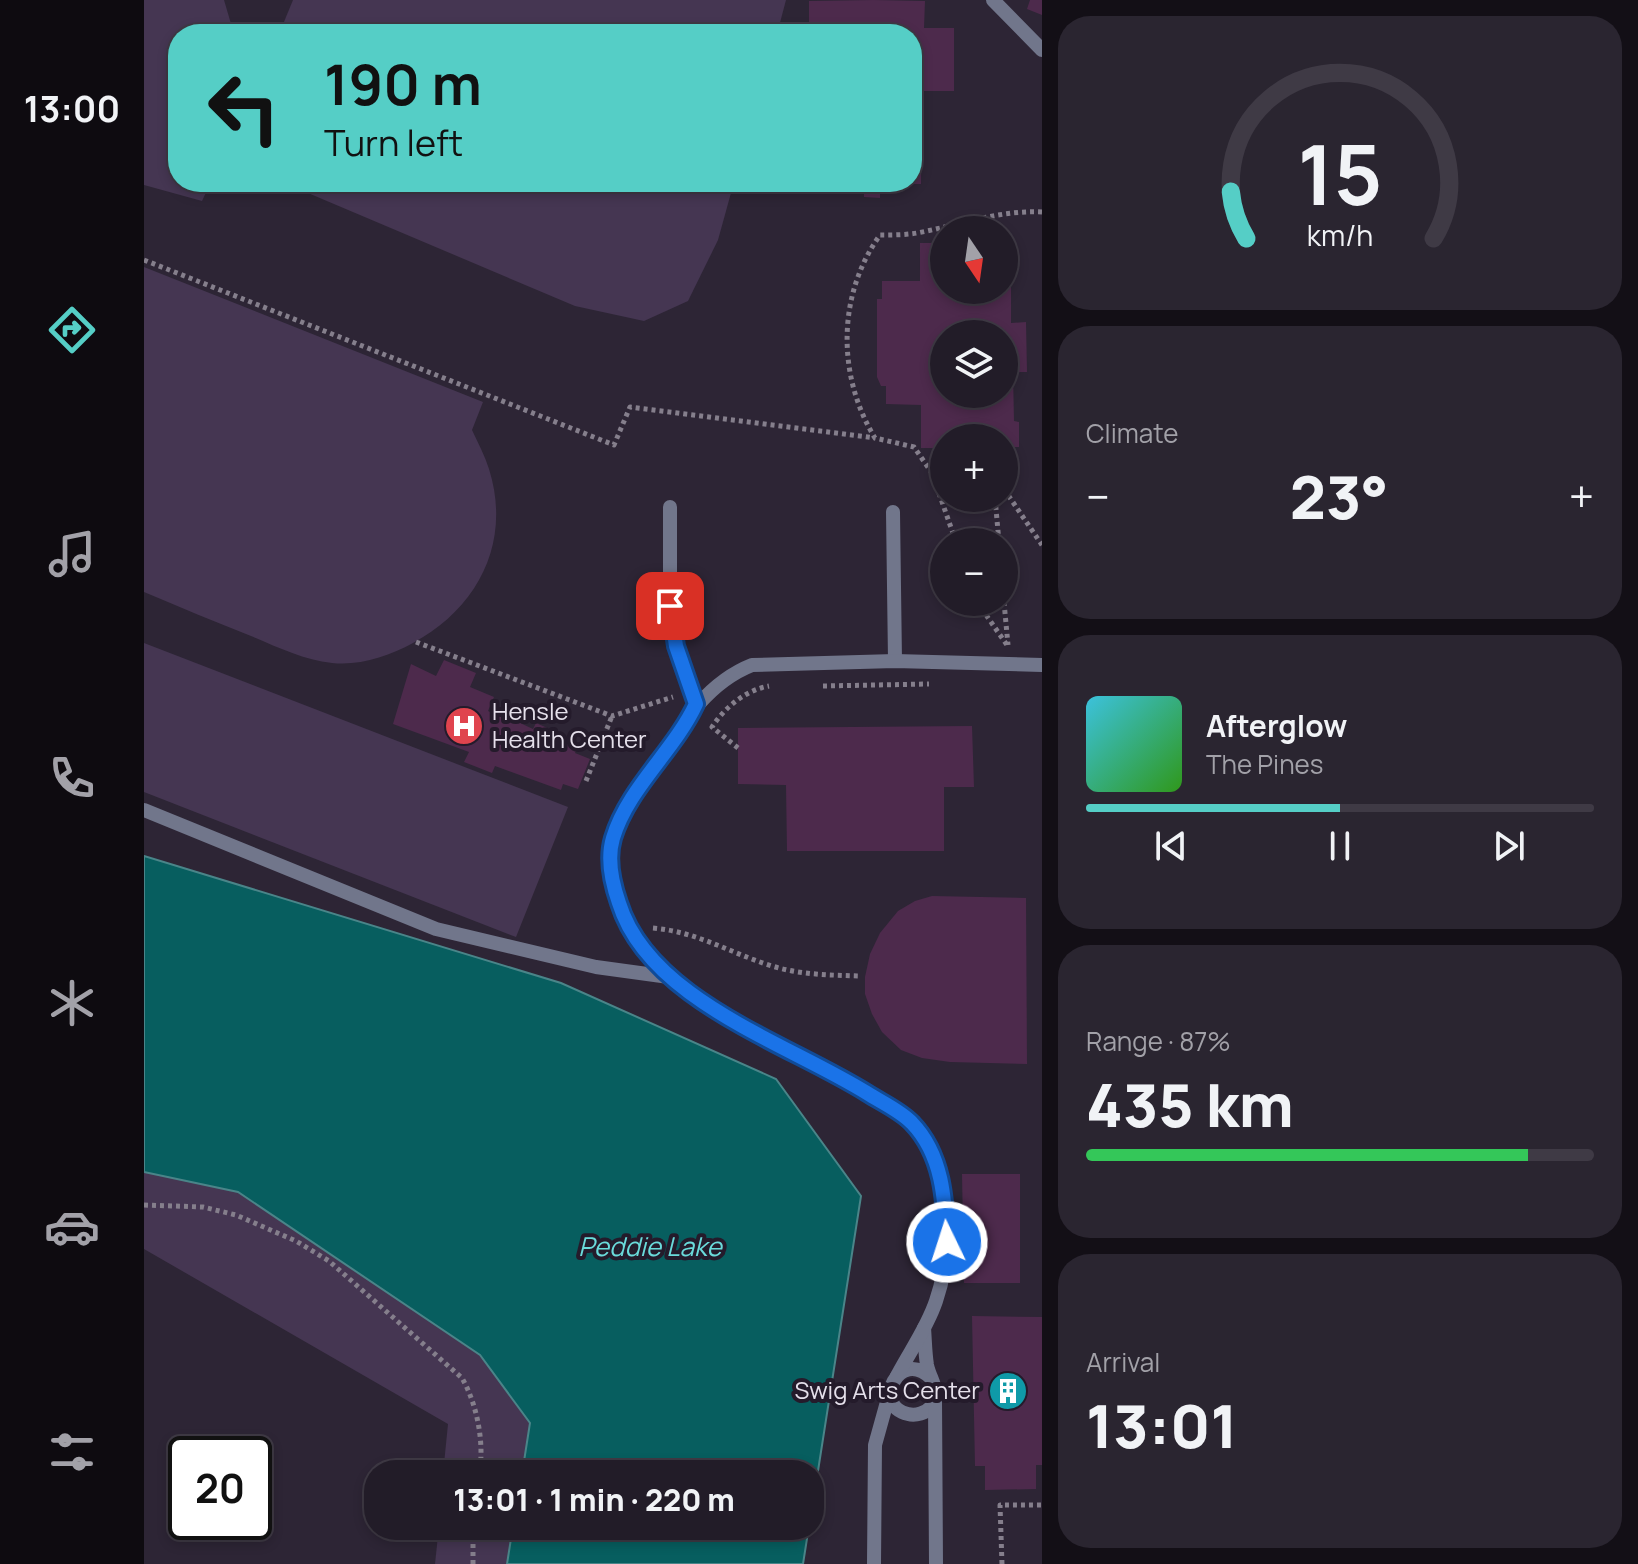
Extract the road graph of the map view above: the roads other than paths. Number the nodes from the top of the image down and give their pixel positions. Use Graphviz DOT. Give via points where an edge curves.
graph roads {
  1 [pos="993,0"];
  2 [pos="1042,50"];
  3 [pos="670,507"];
  4 [pos="893,512"];
  5 [pos="895,661"];
  6 [pos="1042,665"];
  7 [pos="696,704"];
  8 [pos="144,810"];
  9 [pos="669,977"];
  10 [pos="924,1327"];
  11 [pos="931,1378"];
  12 [pos="893,1383"];
  13 [pos="935,1400"];
  14 [pos="874,1564"];
  15 [pos="936,1564"];
  1 -- 2 [label="lane"];
  3 -- 7 [label="lane" via="670,606 676,646"];
  4 -- 5 [label="lane"];
  5 -- 6 [label="lane"];
  5 -- 7 [label="lane" via="752,665"];
  7 -- 9 [label="lane" via="624,814 613,840 611,868 628,926"];
  8 -- 9 [label="lane" via="436,929 596,967"];
  9 -- 10 [label="lane" via="911,1122 930,1148 945,1208 945,1270"];
  10 -- 11 [label="lane"];
  10 -- 12 [label="lane"];
  11 -- 12 [label="lane" via="913,1369"];
  11 -- 13 [label="lane"];
  12 -- 13 [label="lane" via="891,1398 898,1410 911,1415 926,1411"];
  12 -- 14 [label="lane" via="875,1445"];
  13 -- 15 [label="lane"];
}
